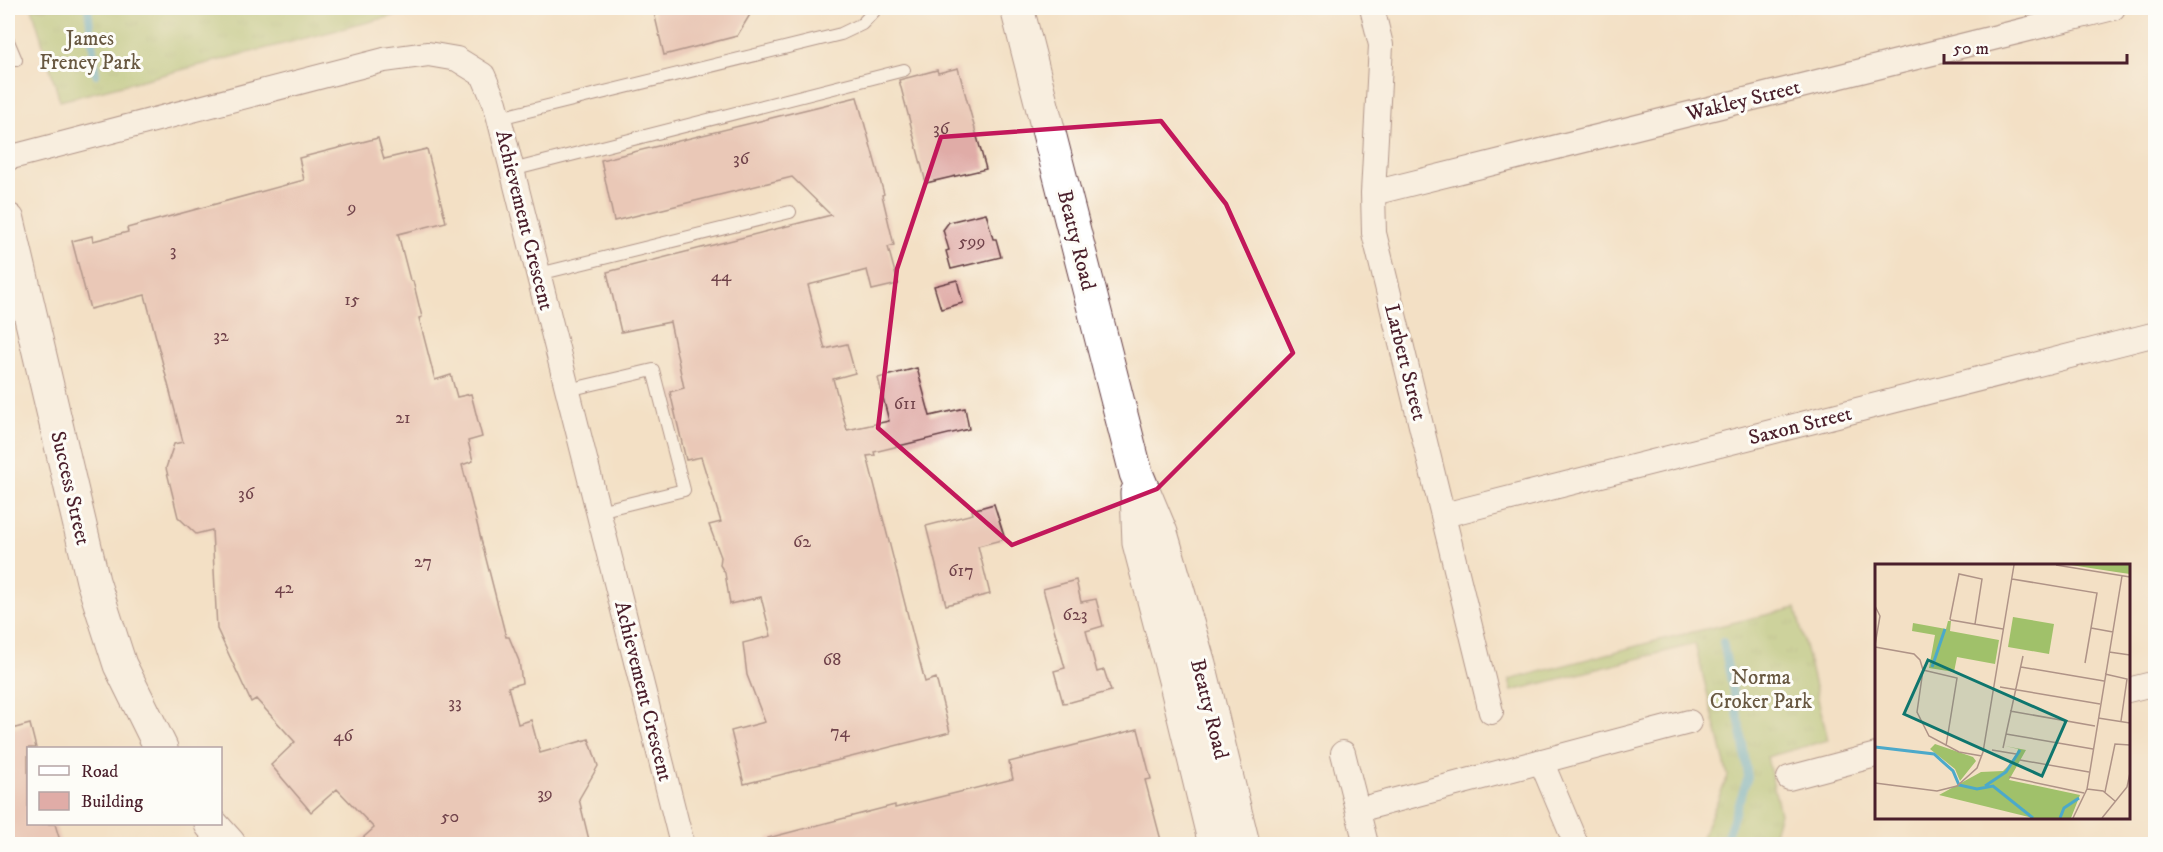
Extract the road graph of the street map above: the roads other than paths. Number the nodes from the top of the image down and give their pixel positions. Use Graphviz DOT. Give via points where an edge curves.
graph roads {
  1 [pos="877,8"];
  2 [pos="1017,8"];
  3 [pos="1372,8"];
  4 [pos="2114,8"];
  5 [pos="8,41"];
  6 [pos="16,60"];
  7 [pos="904,70"];
  8 [pos="499,118"];
  9 [pos="8,158"];
  10 [pos="512,170"];
  11 [pos="1373,193"];
  12 [pos="790,212"];
  13 [pos="8,220"];
  14 [pos="539,274"];
  15 [pos="2156,334"];
  16 [pos="568,390"];
  17 [pos="1136,473"];
  18 [pos="599,511"];
  19 [pos="1444,515"];
  20 [pos="2156,682"];
  21 [pos="2130,689"];
  22 [pos="1491,712"];
  23 [pos="1689,722"];
  24 [pos="161,747"];
  25 [pos="1343,753"];
  26 [pos="1875,755"];
  27 [pos="1541,761"];
  28 [pos="1789,778"];
  29 [pos="1358,810"];
  30 [pos="212,825"];
  31 [pos="229,844"];
  32 [pos="682,844"];
  33 [pos="1215,844"];
  34 [pos="1243,844"];
  35 [pos="1366,844"];
  36 [pos="1576,844"];
  1 -- 8 [label="lane" via="862,24 841,34"];
  2 -- 17 [label="main road, Beatty Road"];
  3 -- 11 [label="street, Larbert Street" via="1381,45"];
  4 -- 11 [label="street, Wakley Street"];
  5 -- 6 [label="lane"];
  7 -- 10 [label="lane"];
  8 -- 9 [label="street, Achievement Crescent" via="483,75 457,58 428,54 384,60"];
  8 -- 10 [label="street, Achievement Crescent"];
  10 -- 14 [label="street, Achievement Crescent"];
  11 -- 19 [label="street, Larbert Street" via="1374,233"];
  12 -- 14 [label="lane"];
  13 -- 24 [label="main road, Success Street" via="93,581 120,665"];
  14 -- 16 [label="street, Achievement Crescent"];
  15 -- 19 [label="street, Saxon Street"];
  16 -- 18 [label="street, Achievement Crescent"];
  16 -- 18 [label="lane" via="653,370 684,490"];
  17 -- 33 [label="main road, Beatty Road" via="1139,543"];
  17 -- 34 [label="main road, Beatty Road" via="1164,544 1211,710"];
  18 -- 32 [label="street, Achievement Crescent"];
  19 -- 22 [label="street, Larbert Street"];
  20 -- 21 [label="street"];
  23 -- 27 [label="street"];
  25 -- 29 [label="street"];
  26 -- 28 [label="street"];
  27 -- 29 [label="street"];
  27 -- 36 [label="street"];
  29 -- 35 [label="street"];
  30 -- 31 [label="main road"];
}
